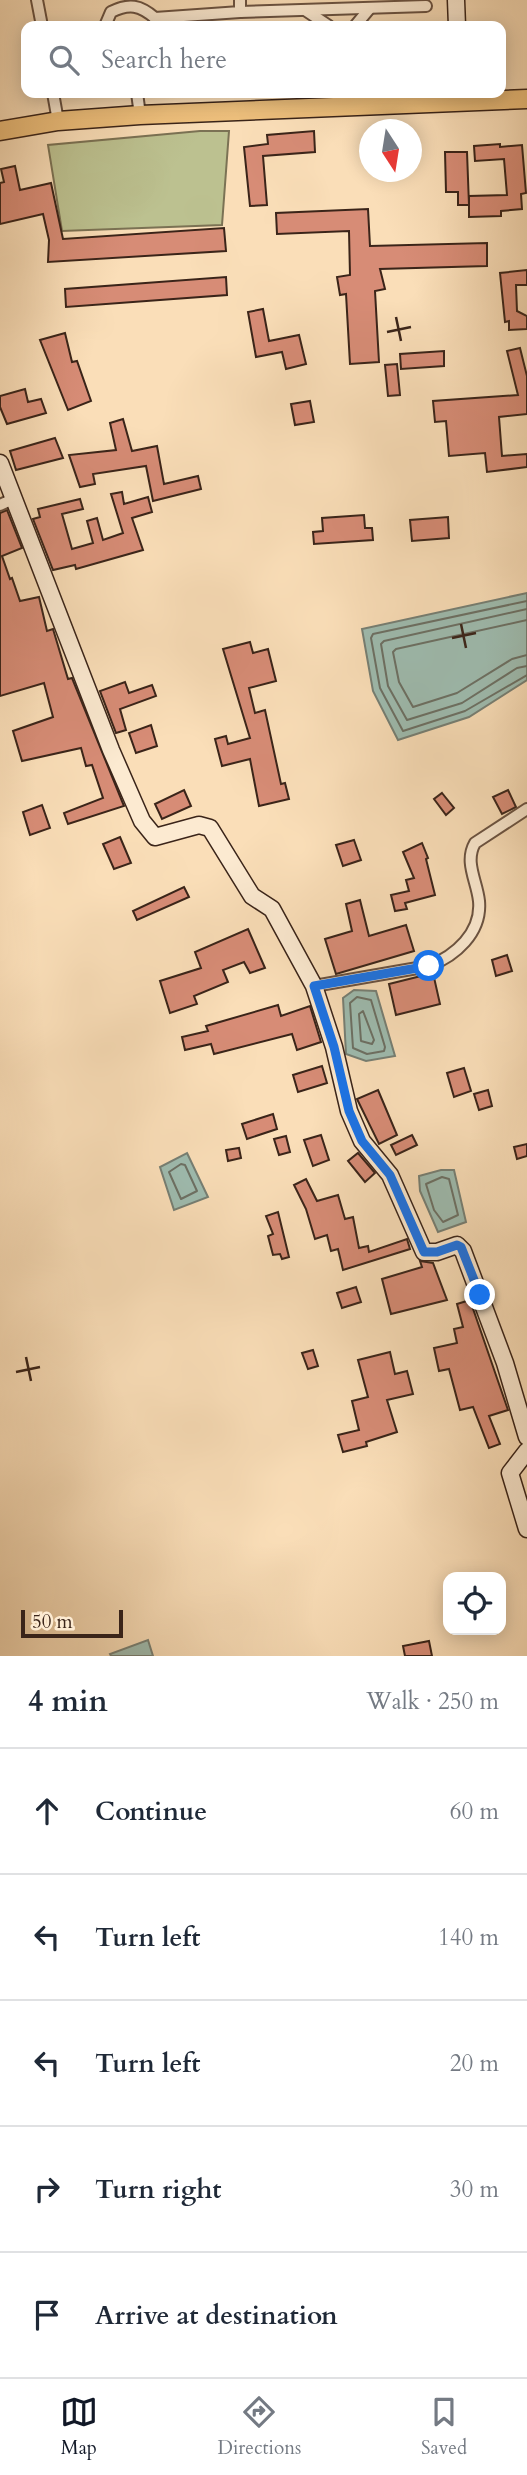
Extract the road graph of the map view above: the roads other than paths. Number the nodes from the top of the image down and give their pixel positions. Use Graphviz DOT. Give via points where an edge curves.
graph roads {
  1 [pos="37,0"];
  2 [pos="456,0"];
  3 [pos="240,6"];
  4 [pos="426,6"];
  5 [pos="370,8"];
  6 [pos="304,9"];
  7 [pos="41,21"];
  8 [pos="107,21"];
  9 [pos="155,21"];
  10 [pos="161,21"];
  11 [pos="322,21"];
  12 [pos="359,21"];
  13 [pos="457,21"];
  14 [pos="54,98"];
  15 [pos="138,98"];
  16 [pos="402,98"];
  17 [pos="494,98"];
  18 [pos="345,99"];
  19 [pos="527,99"];
  20 [pos="140,115"];
  21 [pos="58,121"];
  22 [pos="1,127"];
  23 [pos="0,463"];
  24 [pos="7,502"];
  25 [pos="527,810"];
  26 [pos="314,986"];
  27 [pos="522,1406"];
  28 [pos="527,1437"];
  29 [pos="527,1451"];
  30 [pos="527,1529"];
  1 -- 7 [label="street"];
  2 -- 13 [label="main road"];
  3 -- 6 [label="street"];
  3 -- 10 [label="street"];
  4 -- 5 [label="street"];
  5 -- 6 [label="street"];
  5 -- 12 [label="street"];
  6 -- 11 [label="street"];
  8 -- 9 [label="street" via="111,12 125,5 144,9"];
  14 -- 21 [label="street"];
  15 -- 20 [label="street"];
  16 -- 18 [label="main road"];
  17 -- 19 [label="main road"];
  18 -- 20 [label="main road"];
  20 -- 21 [label="main road"];
  21 -- 22 [label="main road"];
  23 -- 24 [label="main road"];
  24 -- 26 [label="main road" via="148,831 155,837 199,825 214,832 253,896 272,909"];
  25 -- 26 [label="street" via="475,843 471,851 479,904 473,928 461,948 429,966"];
  26 -- 27 [label="main road" via="349,1111 362,1141 390,1175 424,1252 457,1245 463,1251"];
  27 -- 28 [label="main road"];
  29 -- 30 [label="main road" via="512,1468 510,1478"];
}
